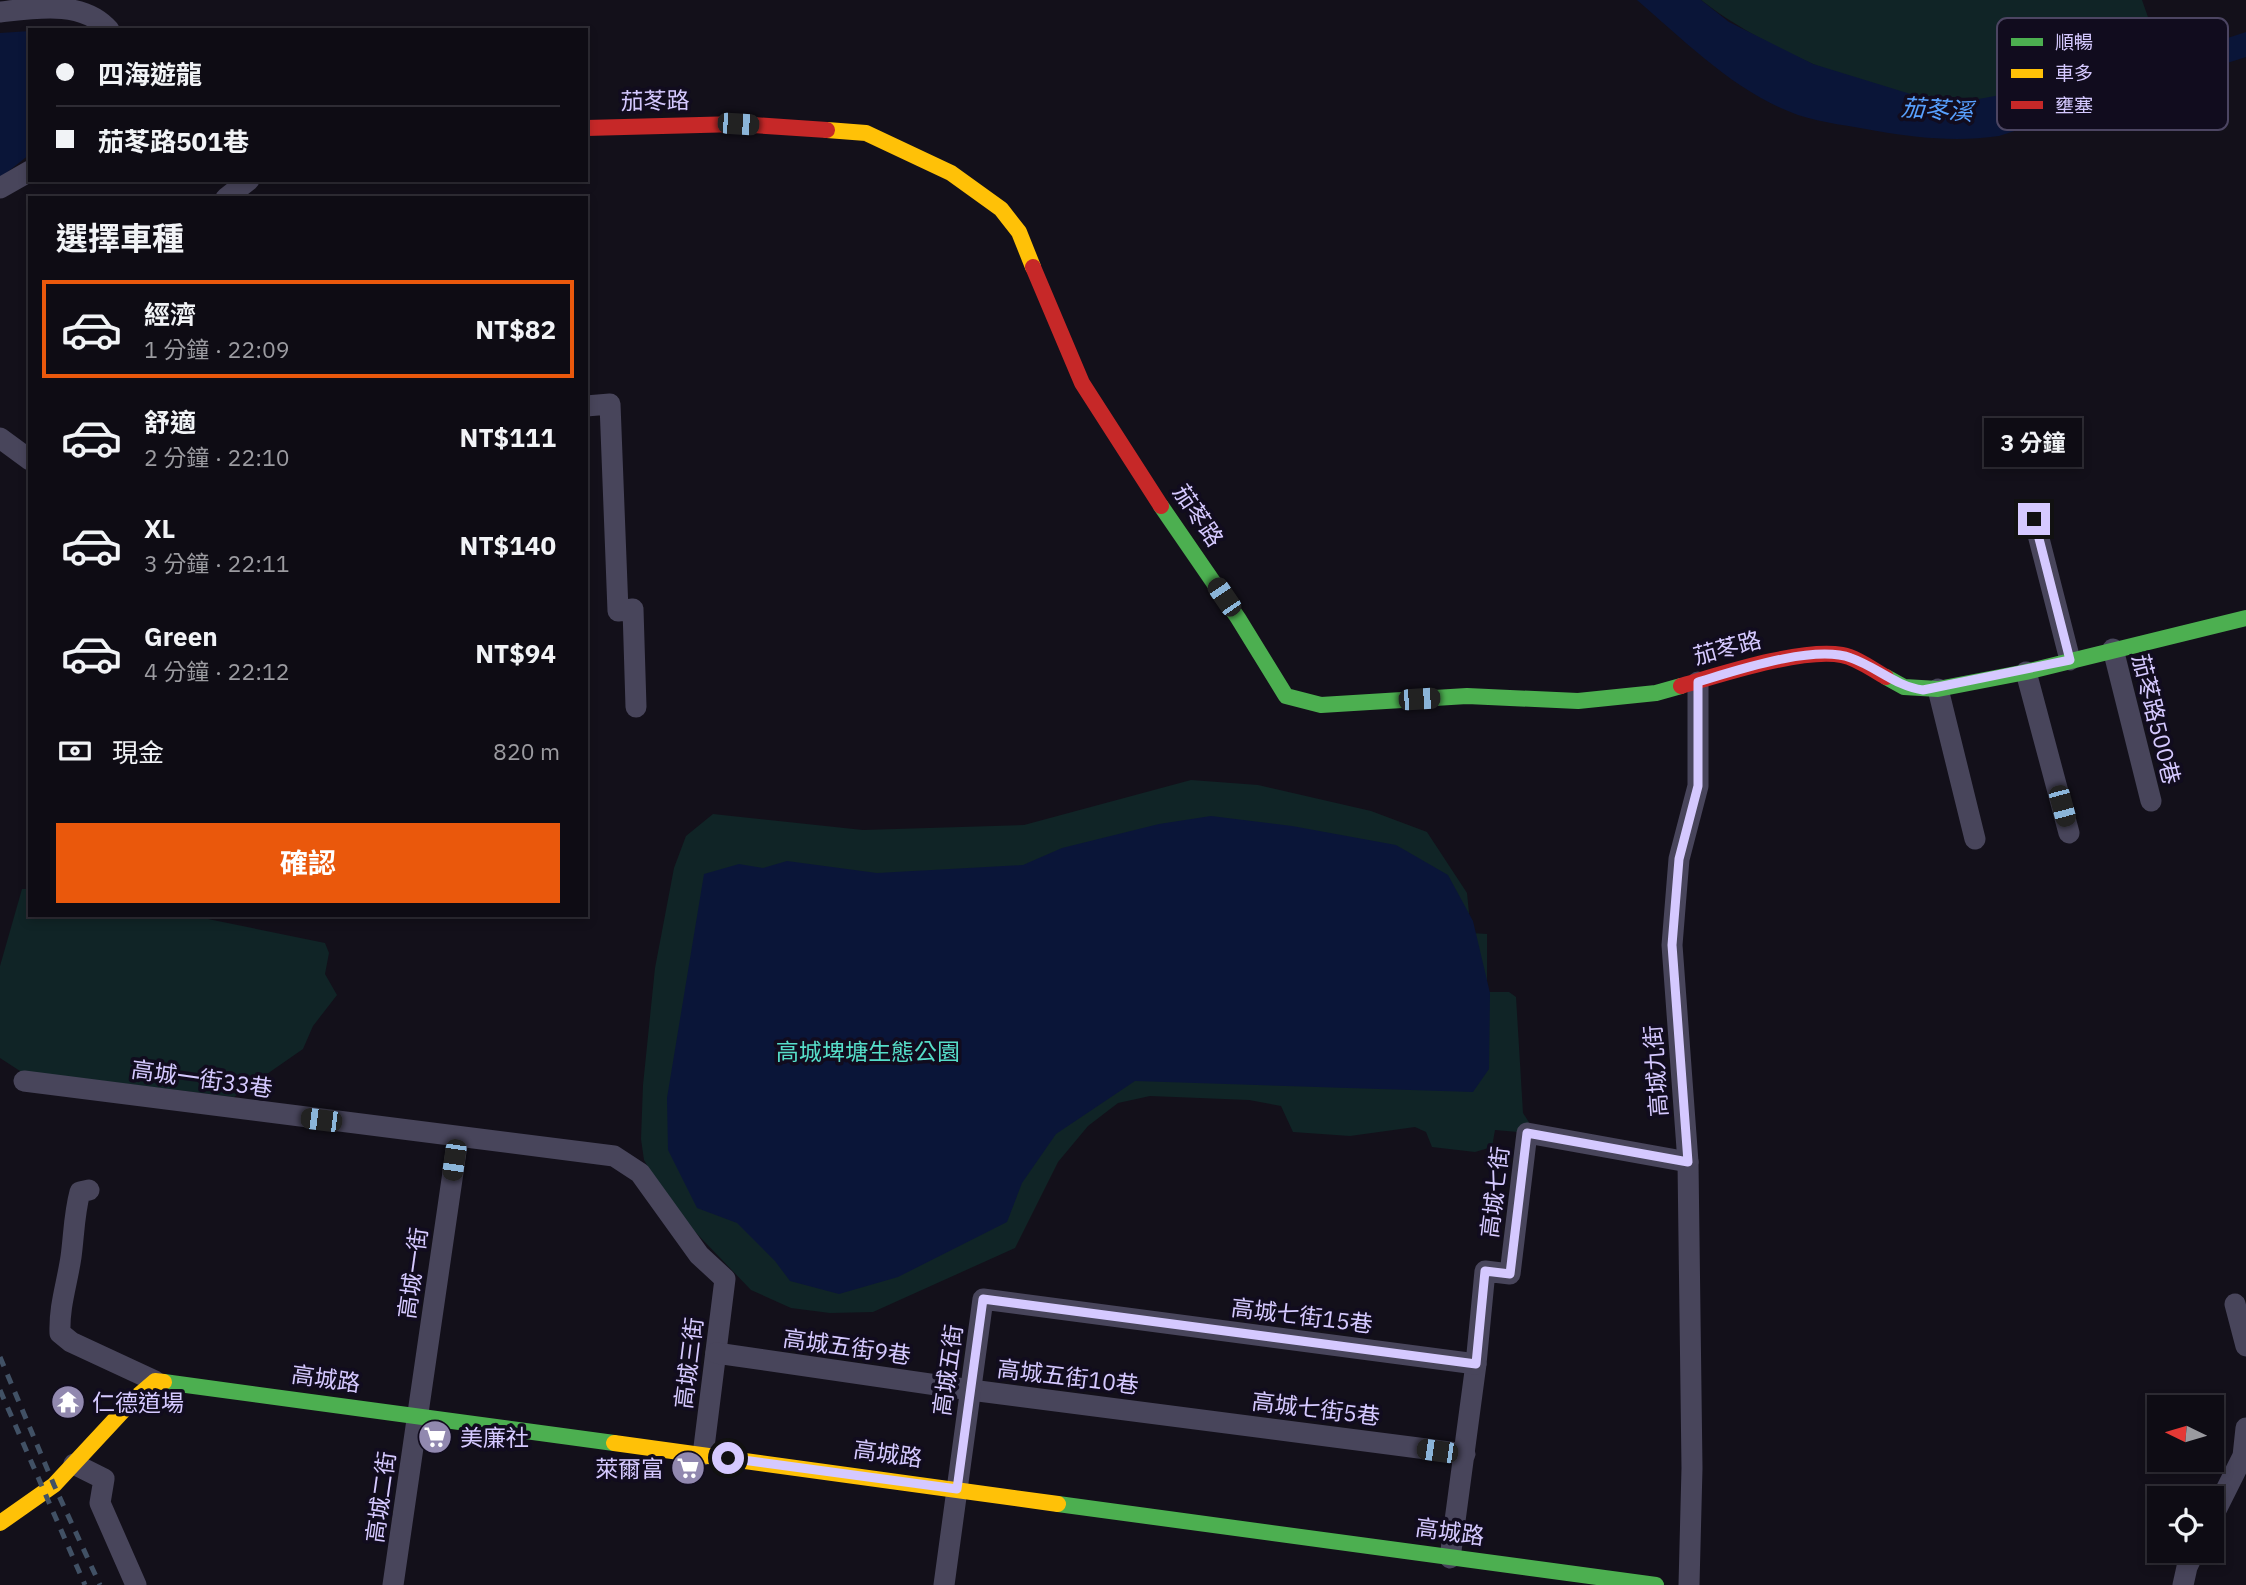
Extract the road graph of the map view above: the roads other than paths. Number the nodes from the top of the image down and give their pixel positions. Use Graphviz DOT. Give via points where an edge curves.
graph roads {
  1 [pos="0,12"];
  2 [pos="107,28"];
  3 [pos="588,128"];
  4 [pos="28,172"];
  5 [pos="246,182"];
  6 [pos="0,188"];
  7 [pos="229,196"];
  8 [pos="588,406"];
  9 [pos="0,438"];
  10 [pos="28,459"];
  11 [pos="2034,519"];
  12 [pos="2246,618"];
  13 [pos="2113,649"];
  14 [pos="2070,660"];
  15 [pos="2026,671"];
  16 [pos="1698,682"];
  17 [pos="1938,689"];
  18 [pos="636,707"];
  19 [pos="2151,801"];
  20 [pos="2069,833"];
  21 [pos="1975,839"];
  22 [pos="24,1081"];
  23 [pos="458,1138"];
  24 [pos="1688,1162"];
  25 [pos="89,1189"];
  26 [pos="725,1279"];
  27 [pos="983,1299"];
  28 [pos="2235,1304"];
  29 [pos="2246,1346"];
  30 [pos="716,1353"];
  31 [pos="1476,1364"];
  32 [pos="155,1381"];
  33 [pos="971,1390"];
  34 [pos="1160,1414"];
  35 [pos="418,1416"];
  36 [pos="2246,1428"];
  37 [pos="1465,1454"];
  38 [pos="703,1455"];
  39 [pos="74,1464"];
  40 [pos="957,1489"];
  41 [pos="2224,1495"];
  42 [pos="0,1522"];
  43 [pos="1450,1558"];
  44 [pos="2189,1563"];
  45 [pos="136,1585"];
  46 [pos="393,1585"];
  47 [pos="944,1585"];
  48 [pos="1656,1585"];
  49 [pos="1689,1585"];
  50 [pos="2183,1585"];
  1 -- 2 [label="street" via="74,8 102,21"];
  3 -- 16 [label="street, 茄苳路" via="738,124 866,133 951,173 1001,209 1019,232 1082,383 1286,696 1321,705 1467,696 1578,701 1656,693"];
  4 -- 6 [label="street"];
  5 -- 7 [label="street"];
  8 -- 18 [label="street" via="610,404 618,611 633,609"];
  9 -- 10 [label="street"];
  11 -- 14 [label="street"];
  12 -- 13 [label="street, 茄苳路"];
  13 -- 14 [label="street, 茄苳路"];
  13 -- 19 [label="street, 茄苳路500巷"];
  14 -- 15 [label="street, 茄苳路"];
  15 -- 17 [label="street, 茄苳路"];
  15 -- 20 [label="street"];
  16 -- 17 [label="street, 茄苳路" via="1759,664 1842,655 1904,687"];
  16 -- 24 [label="street, 高城九街" via="1698,786 1679,859 1672,936"];
  17 -- 21 [label="street"];
  22 -- 23 [label="street, 高城一街33巷"];
  23 -- 26 [label="street, 高城一街33巷" via="614,1156 632,1165 699,1255"];
  23 -- 35 [label="street, 高城一街"];
  24 -- 31 [label="street, 高城七街" via="1527,1133 1510,1274 1485,1271"];
  24 -- 49 [label="street, 高城九街"];
  25 -- 32 [label="street, 高城路" via="80,1192 74,1215 60,1334"];
  26 -- 30 [label="street, 高城三街"];
  27 -- 31 [label="street, 高城七街15巷"];
  27 -- 33 [label="street, 高城五街"];
  28 -- 29 [label="street"];
  30 -- 33 [label="street, 高城五街9巷"];
  30 -- 38 [label="street, 高城三街"];
  31 -- 37 [label="street, 高城七街"];
  32 -- 35 [label="street, 高城路"];
  32 -- 39 [label="street"];
  33 -- 34 [label="street, 高城五街10巷"];
  33 -- 40 [label="street, 高城五街"];
  34 -- 37 [label="street, 高城七街5巷"];
  35 -- 38 [label="street, 高城路"];
  35 -- 46 [label="street, 高城二街"];
  36 -- 41 [label="street" via="2244,1456"];
  37 -- 43 [label="street, 高城七街"];
  38 -- 40 [label="street, 高城路"];
  39 -- 42 [label="street" via="54,1485"];
  39 -- 45 [label="street" via="104,1479 100,1503"];
  40 -- 43 [label="street, 高城路"];
  40 -- 47 [label="street, 高城五街"];
  43 -- 48 [label="street, 高城路"];
  44 -- 50 [label="street"];
}
